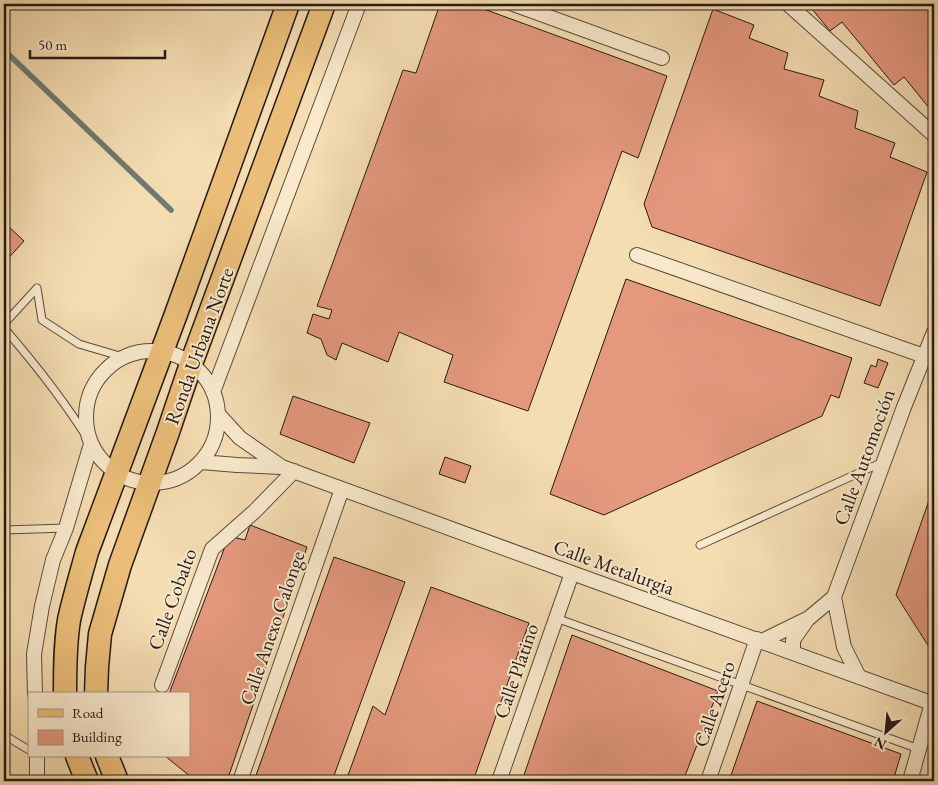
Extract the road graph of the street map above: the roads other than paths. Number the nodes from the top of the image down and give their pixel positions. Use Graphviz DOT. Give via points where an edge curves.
graph roads {
  1 [pos="288,4"];
  2 [pos="324,4"];
  3 [pos="359,4"];
  4 [pos="513,4"];
  5 [pos="788,4"];
  6 [pos="662,58"];
  7 [pos="934,135"];
  8 [pos="637,255"];
  9 [pos="4,324"];
  10 [pos="4,328"];
  11 [pos="933,339"];
  12 [pos="162,352"];
  13 [pos="924,356"];
  14 [pos="124,357"];
  15 [pos="191,364"];
  16 [pos="213,392"];
  17 [pos="218,414"];
  18 [pos="91,444"];
  19 [pos="201,462"];
  20 [pos="883,462"];
  21 [pos="288,469"];
  22 [pos="118,473"];
  23 [pos="149,484"];
  24 [pos="342,489"];
  25 [pos="66,528"];
  26 [pos="4,530"];
  27 [pos="700,545"];
  28 [pos="572,573"];
  29 [pos="834,597"];
  30 [pos="556,618"];
  31 [pos="809,618"];
  32 [pos="759,640"];
  33 [pos="793,652"];
  34 [pos="859,677"];
  35 [pos="742,684"];
  36 [pos="162,685"];
  37 [pos="35,692"];
  38 [pos="65,692"];
  39 [pos="96,692"];
  40 [pos="934,706"];
  41 [pos="4,735"];
  42 [pos="28,749"];
  43 [pos="919,749"];
  44 [pos="37,758"];
  45 [pos="78,758"];
  46 [pos="108,758"];
  47 [pos="37,781"];
  48 [pos="87,781"];
  49 [pos="117,781"];
  50 [pos="240,781"];
  51 [pos="498,781"];
  52 [pos="708,781"];
  53 [pos="910,781"];
  1 -- 12 [label="main road, Ronda Urbana Norte"];
  2 -- 15 [label="main road, Ronda Urbana Norte"];
  3 -- 16 [label="street"];
  4 -- 6 [label="street"];
  5 -- 7 [label="street"];
  8 -- 13 [label="street"];
  9 -- 14 [label="lane" via="38,288 42,320 79,344"];
  10 -- 18 [label="lane" via="31,359"];
  11 -- 13 [label="street, Calle Automoción"];
  12 -- 14 [label="street" via="140,352"];
  12 -- 15 [label="street"];
  12 -- 22 [label="main road, Ronda Urbana Norte"];
  13 -- 20 [label="street, Calle Automoción"];
  14 -- 18 [label="street" via="106,368 94,384 86,404"];
  15 -- 16 [label="street" via="204,376"];
  15 -- 23 [label="main road, Ronda Urbana Norte"];
  16 -- 17 [label="street"];
  17 -- 19 [label="street" via="217,432"];
  17 -- 21 [label="street" via="240,438"];
  18 -- 22 [label="street" via="101,460"];
  18 -- 25 [label="street"];
  19 -- 21 [label="street"];
  19 -- 23 [label="street" via="177,478"];
  20 -- 27 [label="lane"];
  20 -- 29 [label="street, Calle Automoción"];
  21 -- 24 [label="street, Calle Metalurgia"];
  21 -- 36 [label="street, Calle Cobalto" via="255,511 212,549"];
  22 -- 23 [label="street"];
  22 -- 38 [label="main road, Ronda Urbana Norte" via="77,586 69,621"];
  23 -- 39 [label="main road, Ronda Urbana Norte" via="100,634"];
  24 -- 28 [label="street, Calle Metalurgia"];
  24 -- 50 [label="street, Calle Anexo Calonge"];
  25 -- 26 [label="lane"];
  25 -- 37 [label="street" via="53,560 42,606 34,654"];
  28 -- 30 [label="street, Calle Platino"];
  28 -- 32 [label="street, Calle Metalurgia"];
  29 -- 31 [label="street"];
  29 -- 34 [label="street" via="844,648"];
  30 -- 35 [label="lane"];
  30 -- 51 [label="street, Calle Platino"];
  31 -- 32 [label="street"];
  31 -- 33 [label="street" via="793,640"];
  32 -- 33 [label="street, Calle Metalurgia"];
  32 -- 35 [label="street, Calle Acero"];
  33 -- 34 [label="street, Calle Metalurgia"];
  34 -- 40 [label="street, Calle Metalurgia"];
  35 -- 43 [label="lane"];
  35 -- 52 [label="street, Calle Acero"];
  40 -- 43 [label="street"];
  41 -- 42 [label="lane"];
  43 -- 53 [label="street"];
  44 -- 47 [label="street"];
  45 -- 48 [label="main road"];
  46 -- 49 [label="main road"];
}
